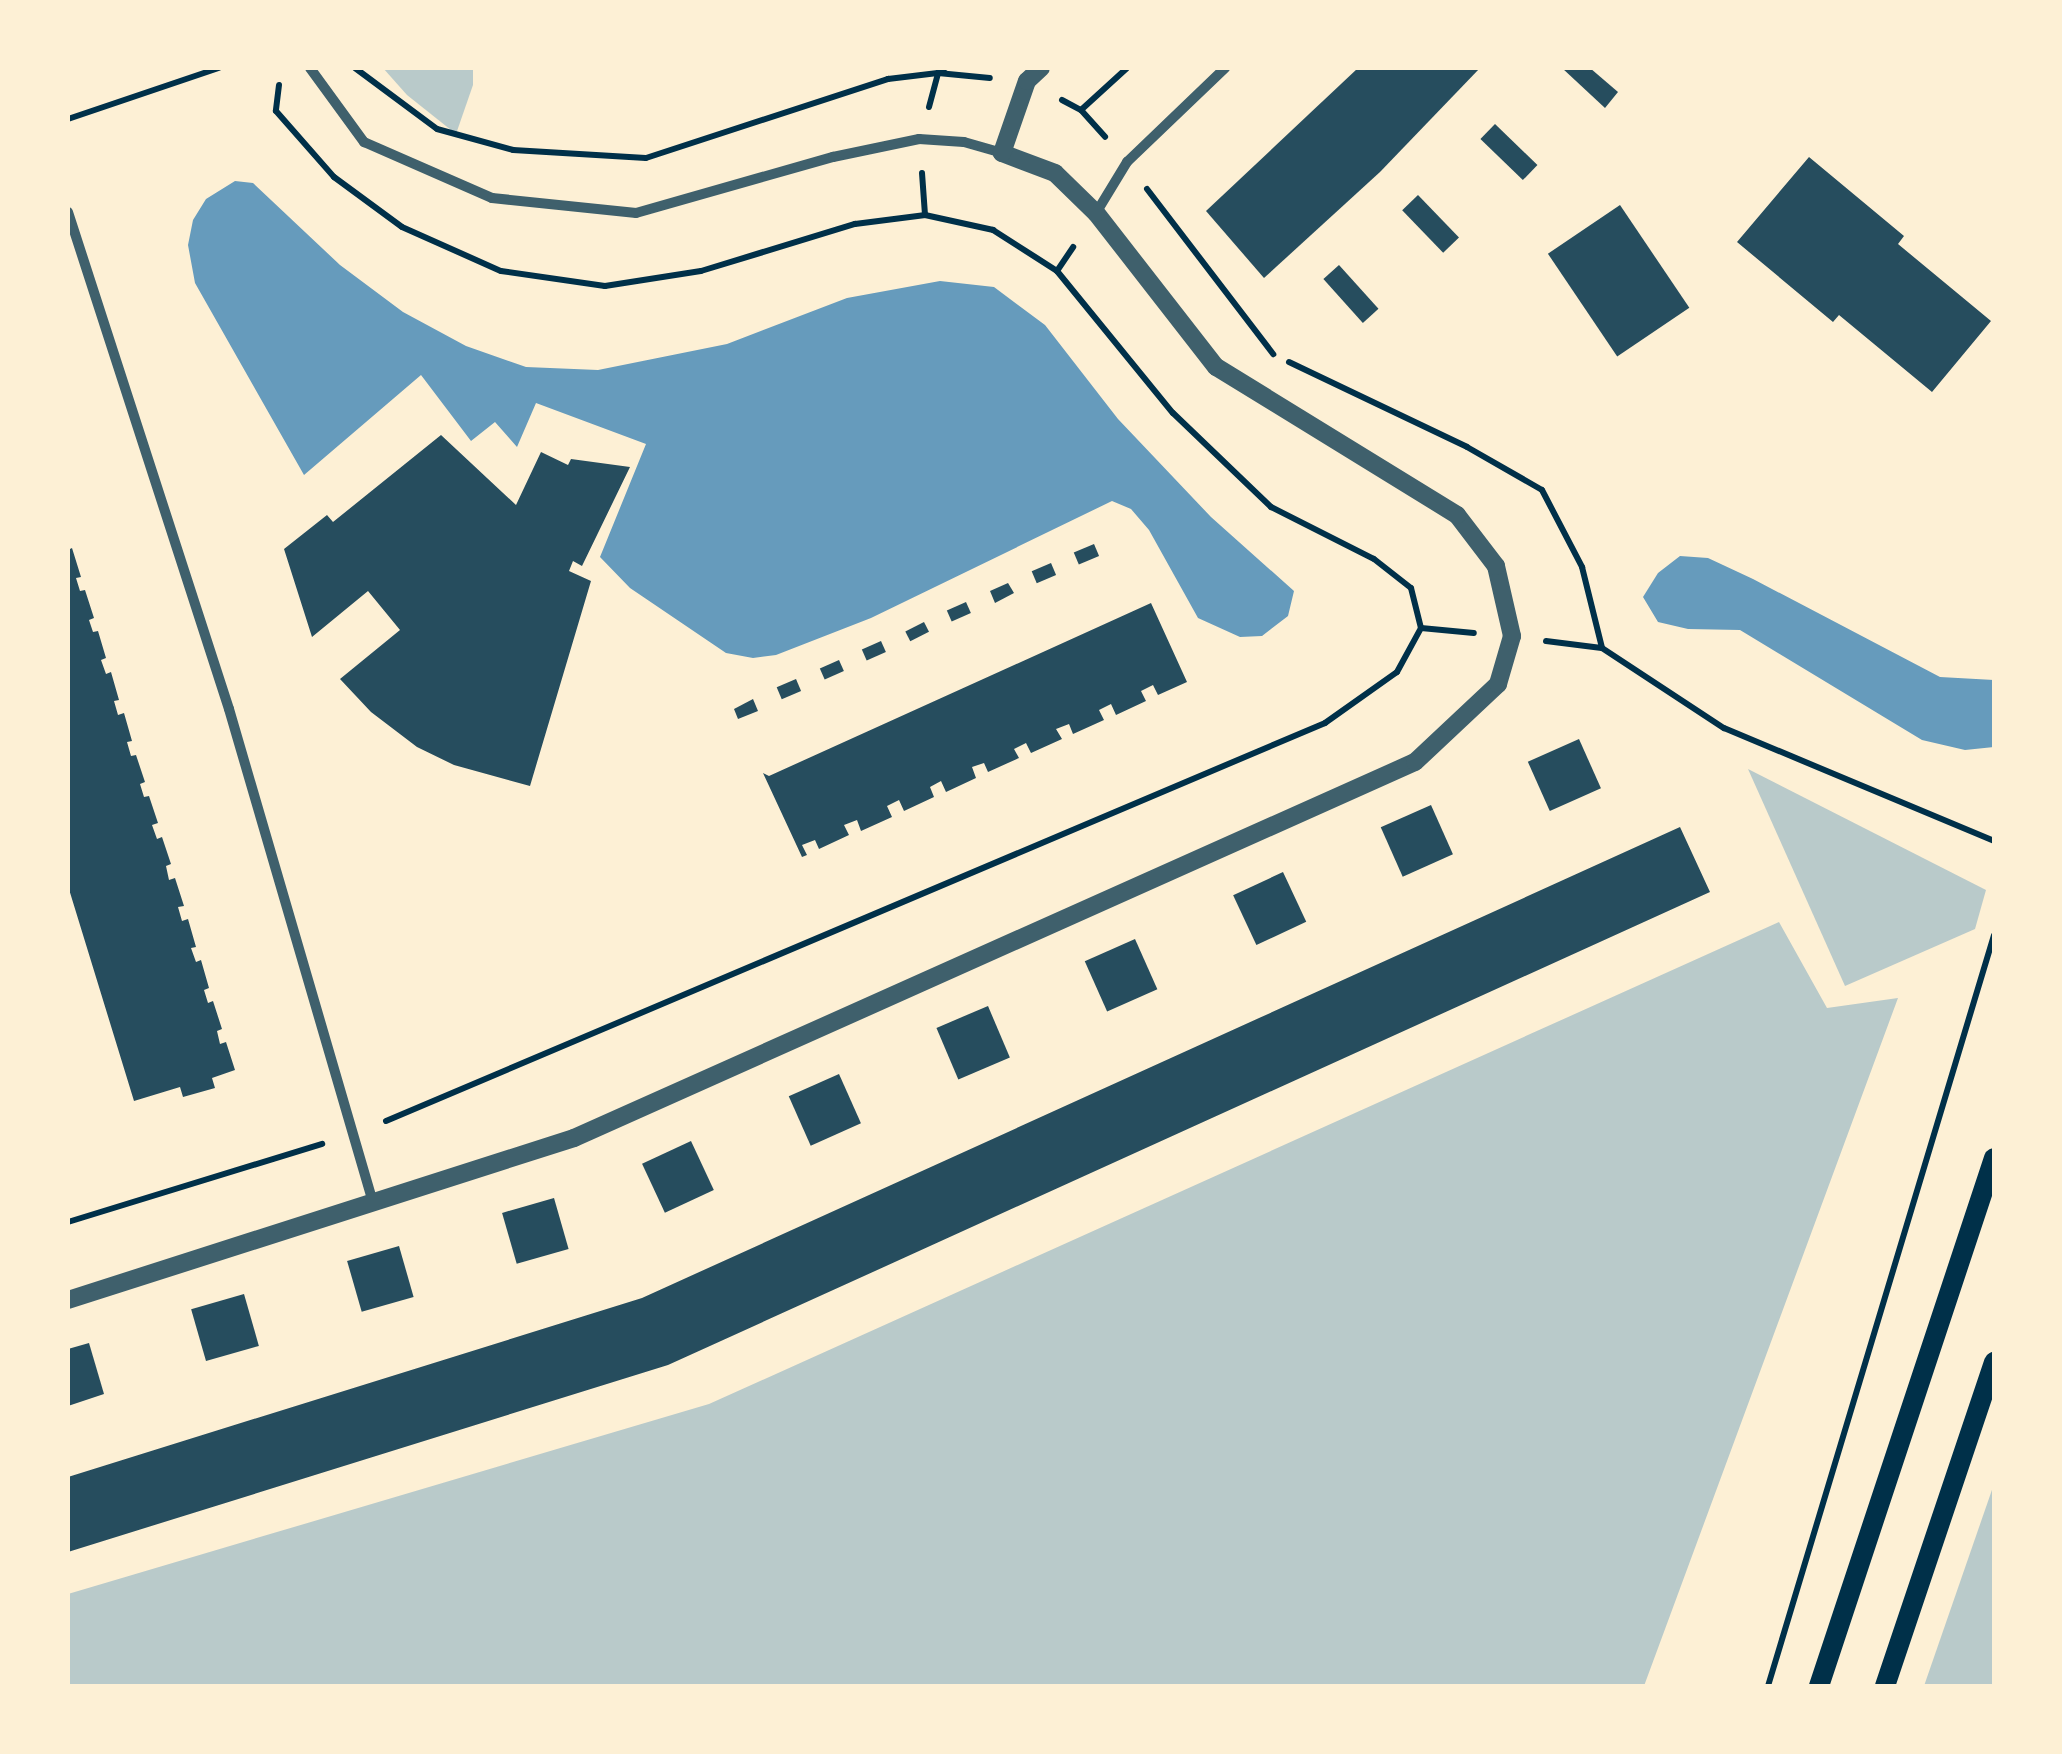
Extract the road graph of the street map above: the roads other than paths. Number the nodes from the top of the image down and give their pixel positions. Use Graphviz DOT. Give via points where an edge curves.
graph roads {
  1 [pos="310,68"];
  2 [pos="1225,68"];
  3 [pos="1034,74"];
  4 [pos="1002,154"];
  5 [pos="68,212"];
  6 [pos="1096,212"];
  7 [pos="1994,1158"];
  8 [pos="372,1199"];
  9 [pos="68,1300"];
  10 [pos="1994,1362"];
  11 [pos="1819,1686"];
  12 [pos="1884,1686"];
  1 -- 4 [label="street" via="364,142 492,198 636,213 919,139 964,142"];
  2 -- 6 [label="street" via="1127,162"];
  3 -- 4 [label="street"];
  4 -- 6 [label="street" via="1055,173"];
  5 -- 8 [label="street" via="229,709"];
  6 -- 8 [label="street" via="1216,366 1457,515 1496,566 1512,636 1498,684 1415,762 574,1138"];
  7 -- 11 [label="main road"];
  8 -- 9 [label="street"];
  10 -- 12 [label="main road"];
}
